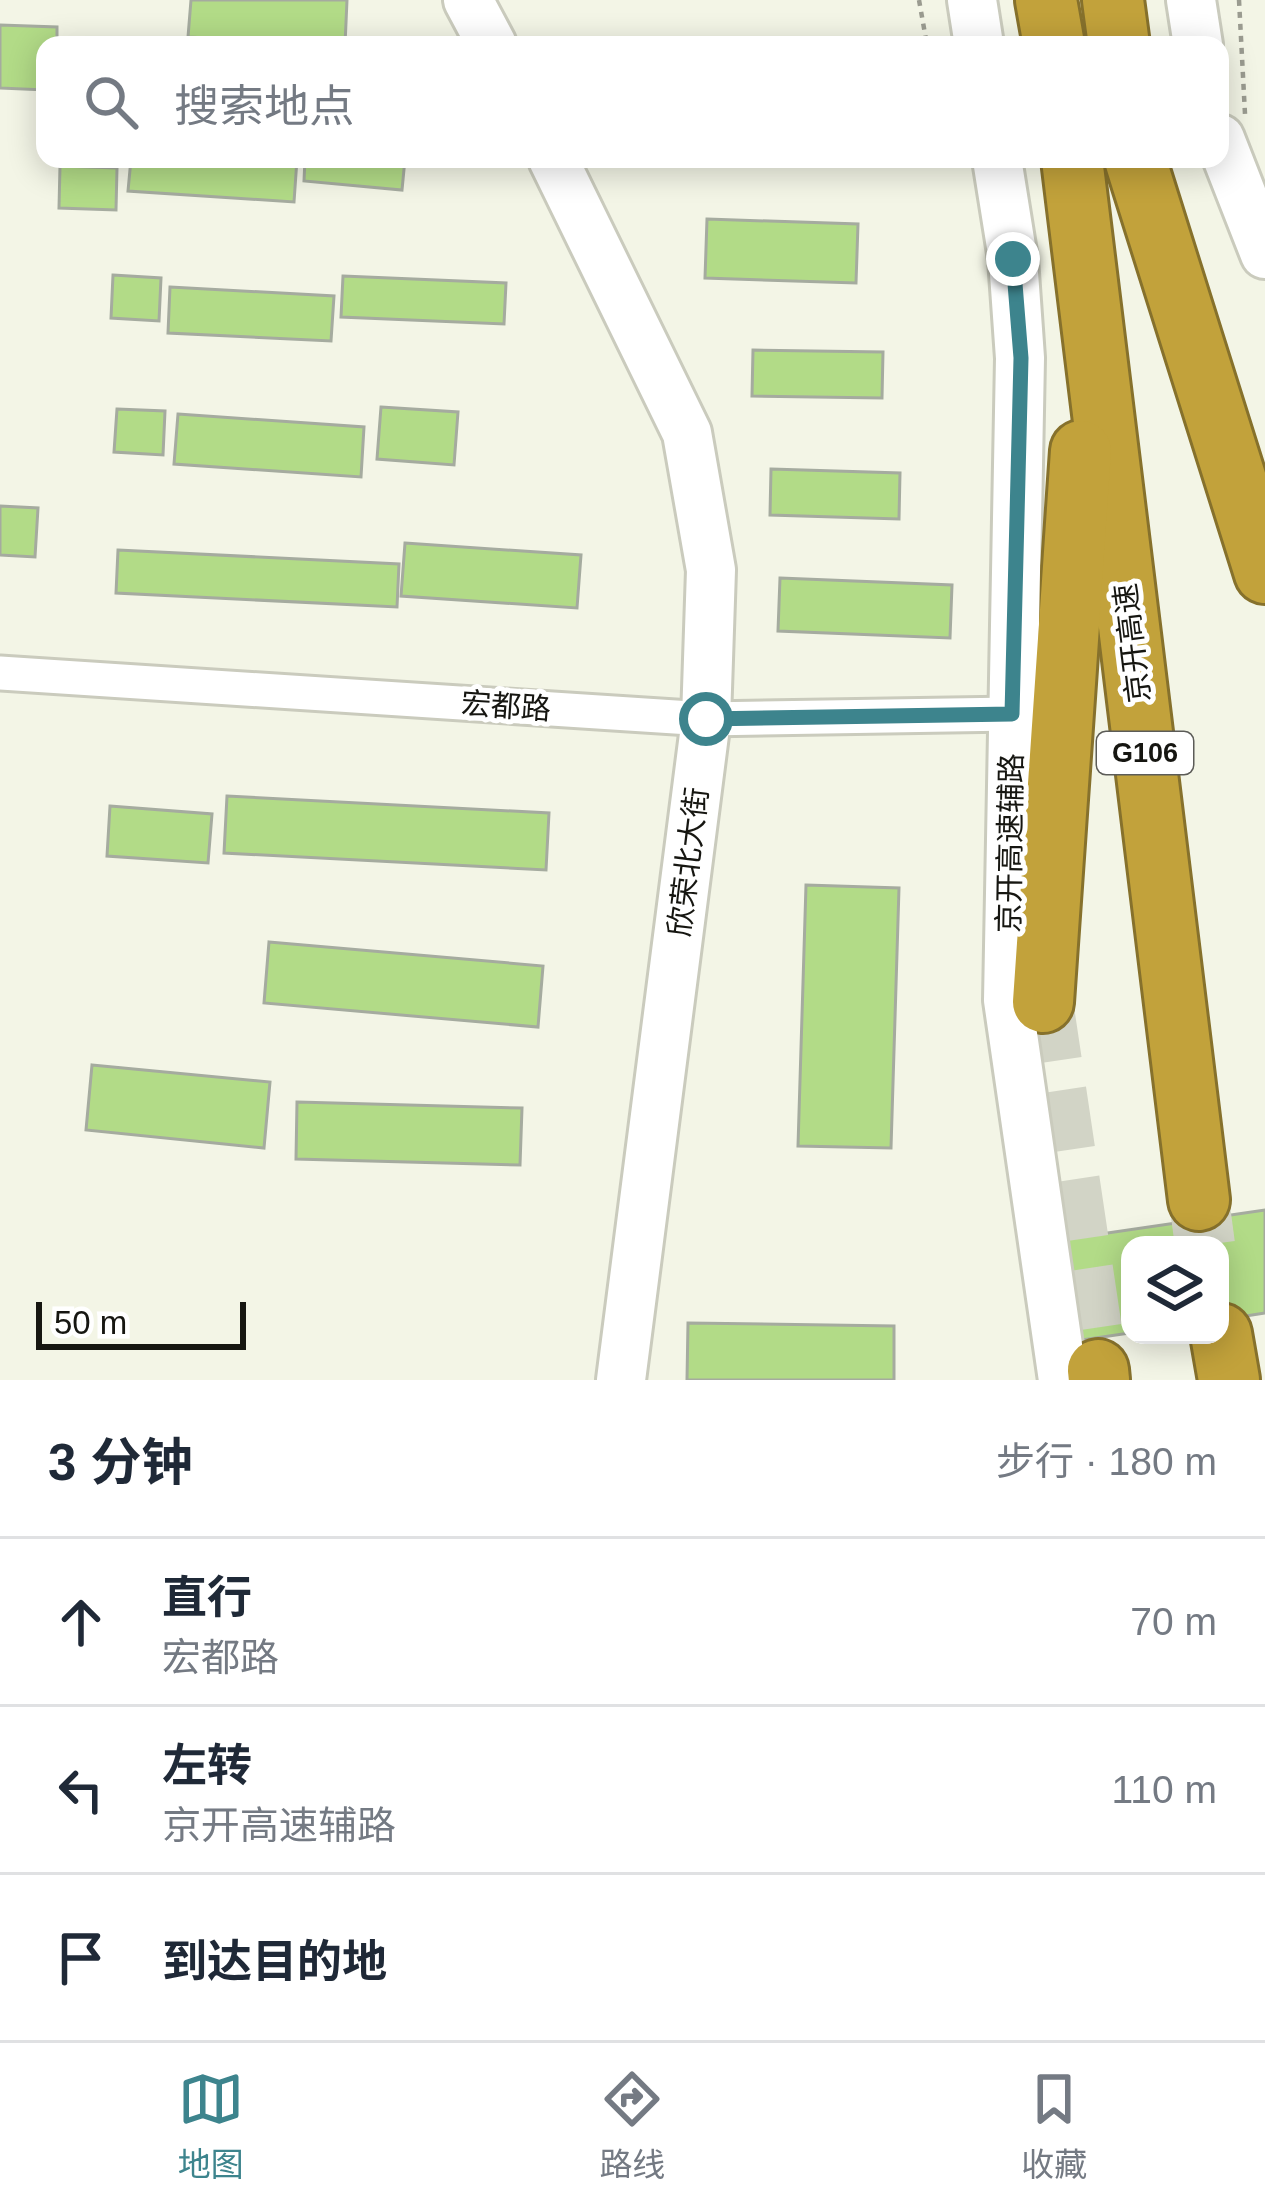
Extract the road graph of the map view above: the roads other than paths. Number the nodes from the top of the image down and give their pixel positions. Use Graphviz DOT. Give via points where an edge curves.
graph roads {
  1 [pos="468,0"];
  2 [pos="972,0"];
  3 [pos="1046,0"];
  4 [pos="1113,0"];
  5 [pos="1191,0"];
  6 [pos="487,36"];
  7 [pos="978,36"];
  8 [pos="1052,36"];
  9 [pos="1118,36"];
  10 [pos="1197,36"];
  11 [pos="1233,132"];
  12 [pos="557,168"];
  13 [pos="998,168"];
  14 [pos="1073,168"];
  15 [pos="1138,168"];
  16 [pos="1265,254"];
  17 [pos="1091,307"];
  18 [pos="1265,573"];
  19 [pos="0,673"];
  20 [pos="1012,714"];
  21 [pos="706,719"];
  22 [pos="1009,864"];
  23 [pos="1199,1200"];
  24 [pos="1223,1344"];
  25 [pos="1087,1377"];
  26 [pos="621,1380"];
  27 [pos="1229,1380"];
  1 -- 6 [label="main road"];
  2 -- 7 [label="main road"];
  3 -- 8 [label="highway"];
  4 -- 9 [label="highway"];
  5 -- 10 [label="main road"];
  11 -- 16 [label="main road"];
  12 -- 21 [label="main road, 欣荣北大街" via="687,433 711,571"];
  13 -- 20 [label="main road, 京开高速辅路" via="1021,358"];
  14 -- 17 [label="highway, 京开高速 / G106"];
  15 -- 18 [label="highway"];
  17 -- 22 [label="highway" via="1043,1002"];
  17 -- 23 [label="highway, 京开高速 / G106"];
  19 -- 21 [label="street, 宏都路"];
  20 -- 21 [label="street, 宏都路"];
  20 -- 22 [label="main road, 京开高速辅路"];
  21 -- 26 [label="main road, 欣荣北大街"];
  22 -- 25 [label="main road, 京开高速辅路" via="1008,1000"];
  24 -- 27 [label="highway"];
}
